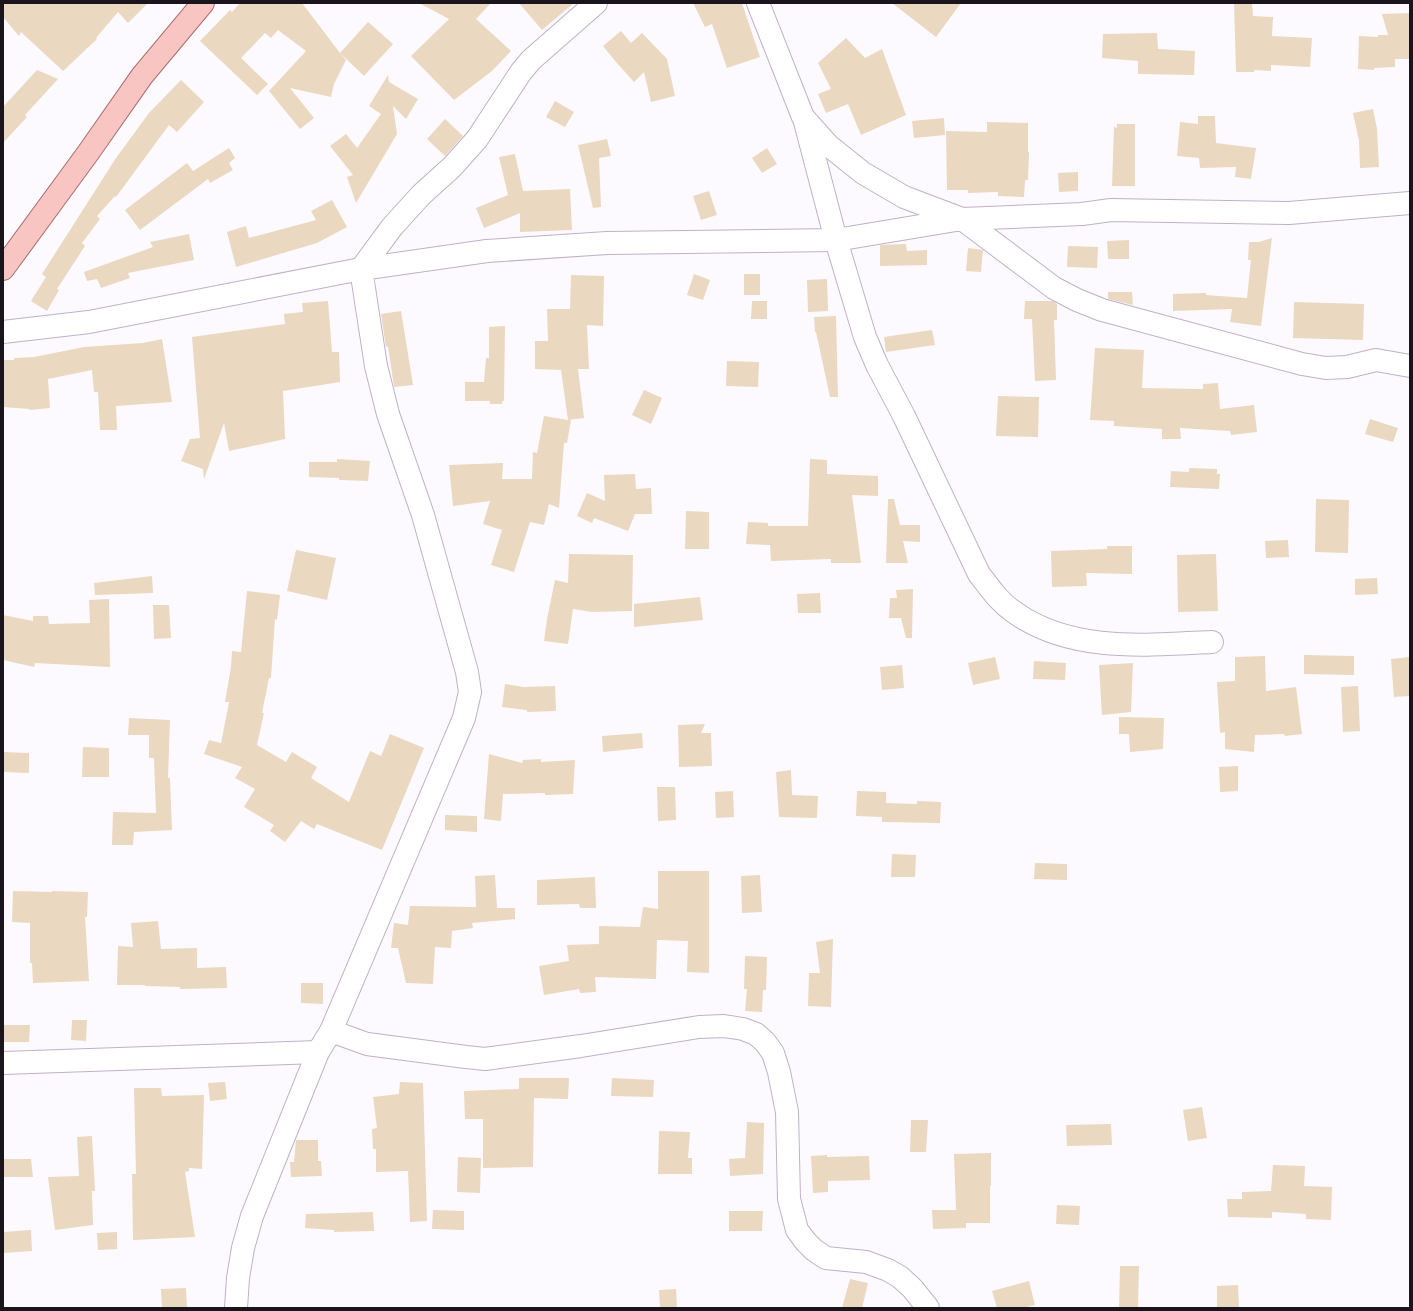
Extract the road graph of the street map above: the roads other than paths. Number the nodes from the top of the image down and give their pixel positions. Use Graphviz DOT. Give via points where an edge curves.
graph roads {
  1 [pos="204,3"];
  2 [pos="596,3"];
  3 [pos="758,3"];
  4 [pos="803,117"];
  5 [pos="1410,203"];
  6 [pos="962,219"];
  7 [pos="836,240"];
  8 [pos="3,269"];
  9 [pos="361,269"];
  10 [pos="3,332"];
  11 [pos="1410,366"];
  12 [pos="1212,642"];
  13 [pos="331,1031"];
  14 [pos="318,1052"];
  15 [pos="3,1063"];
  16 [pos="236,1308"];
  17 [pos="928,1308"];
  1 -- 8 [label="main road" via="142,76"];
  2 -- 9 [label="street" via="531,60 477,139 452,167 421,194 392,227"];
  3 -- 4 [label="street"];
  4 -- 6 [label="street" via="828,145 863,173 904,196"];
  4 -- 7 [label="street"];
  5 -- 6 [label="street" via="1289,213 1111,210 1082,214"];
  6 -- 7 [label="street"];
  6 -- 11 [label="street" via="1054,288 1102,310 1302,364 1333,368 1376,360"];
  7 -- 9 [label="street" via="606,243 487,250"];
  7 -- 12 [label="street" via="865,337 877,365 979,574 996,596 1014,612 1065,637 1142,644"];
  9 -- 10 [label="street" via="89,322"];
  9 -- 13 [label="street" via="376,366 388,414 423,515 467,672 470,692 464,718"];
  13 -- 14 [label="street"];
  13 -- 17 [label="street" via="367,1044 485,1059 699,1027 724,1026 756,1034 773,1054 779,1072 787,1112 789,1199 797,1230 814,1250 826,1258 866,1262 900,1277"];
  14 -- 15 [label="street"];
  14 -- 16 [label="street" via="252,1216 238,1278"];
}
